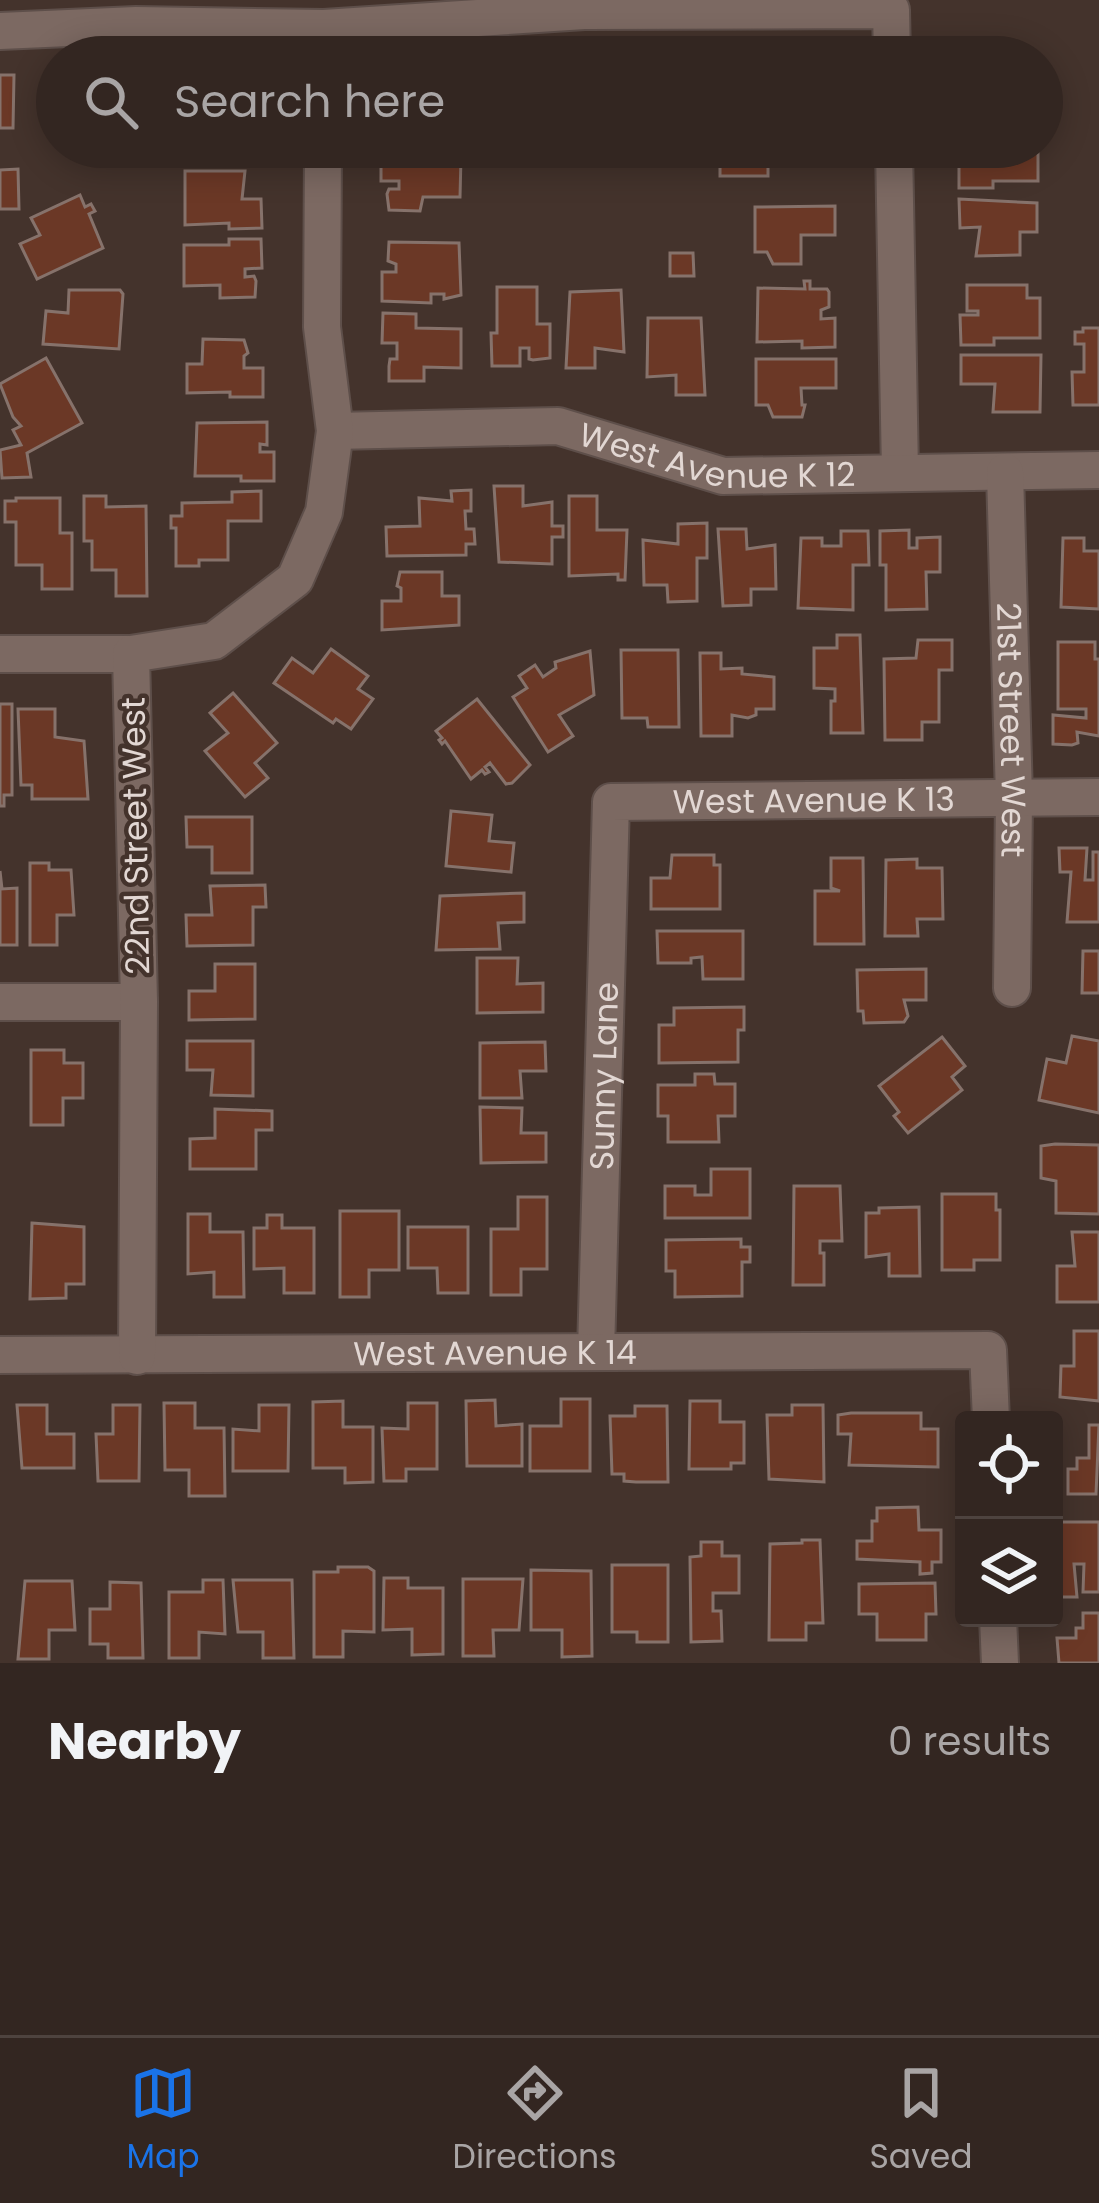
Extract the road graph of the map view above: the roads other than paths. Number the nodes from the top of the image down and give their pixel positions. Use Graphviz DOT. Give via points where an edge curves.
graph roads {
  1 [pos="136,12"];
  2 [pos="0,31"];
  3 [pos="286,36"];
  4 [pos="374,36"];
  5 [pos="892,36"];
  6 [pos="323,168"];
  7 [pos="894,168"];
  8 [pos="335,430"];
  9 [pos="1099,470"];
  10 [pos="900,472"];
  11 [pos="1005,472"];
  12 [pos="0,654"];
  13 [pos="131,654"];
  14 [pos="1099,796"];
  15 [pos="1014,797"];
  16 [pos="611,802"];
  17 [pos="1012,988"];
  18 [pos="0,1002"];
  19 [pos="139,1002"];
  20 [pos="596,1352"];
  21 [pos="0,1355"];
  22 [pos="137,1356"];
  23 [pos="991,1411"];
  24 [pos="998,1627"];
  25 [pos="1000,1663"];
  1 -- 2 [label="street"];
  1 -- 3 [label="street"];
  4 -- 5 [label="street" via="584,11 891,10"];
  6 -- 8 [label="street, 22nd Street West" via="322,327"];
  7 -- 10 [label="street"];
  8 -- 10 [label="street, West Avenue K 12" via="557,426 723,476"];
  8 -- 13 [label="street, 22nd Street West" via="324,512 296,579 214,641"];
  9 -- 11 [label="street, West Avenue K 12"];
  10 -- 11 [label="street, West Avenue K 12"];
  11 -- 15 [label="street, 21st Street West"];
  12 -- 13 [label="street"];
  13 -- 19 [label="street, 22nd Street West"];
  14 -- 15 [label="street, West Avenue K 13"];
  15 -- 16 [label="street, West Avenue K 13"];
  15 -- 17 [label="street, 21st Street West"];
  16 -- 20 [label="street, Sunny Lane"];
  18 -- 19 [label="street"];
  19 -- 22 [label="street, 22nd Street West"];
  20 -- 22 [label="street, West Avenue K 14"];
  20 -- 23 [label="street, West Avenue K 14" via="988,1350"];
  21 -- 22 [label="street, West Avenue K 14"];
  24 -- 25 [label="street"];
}
